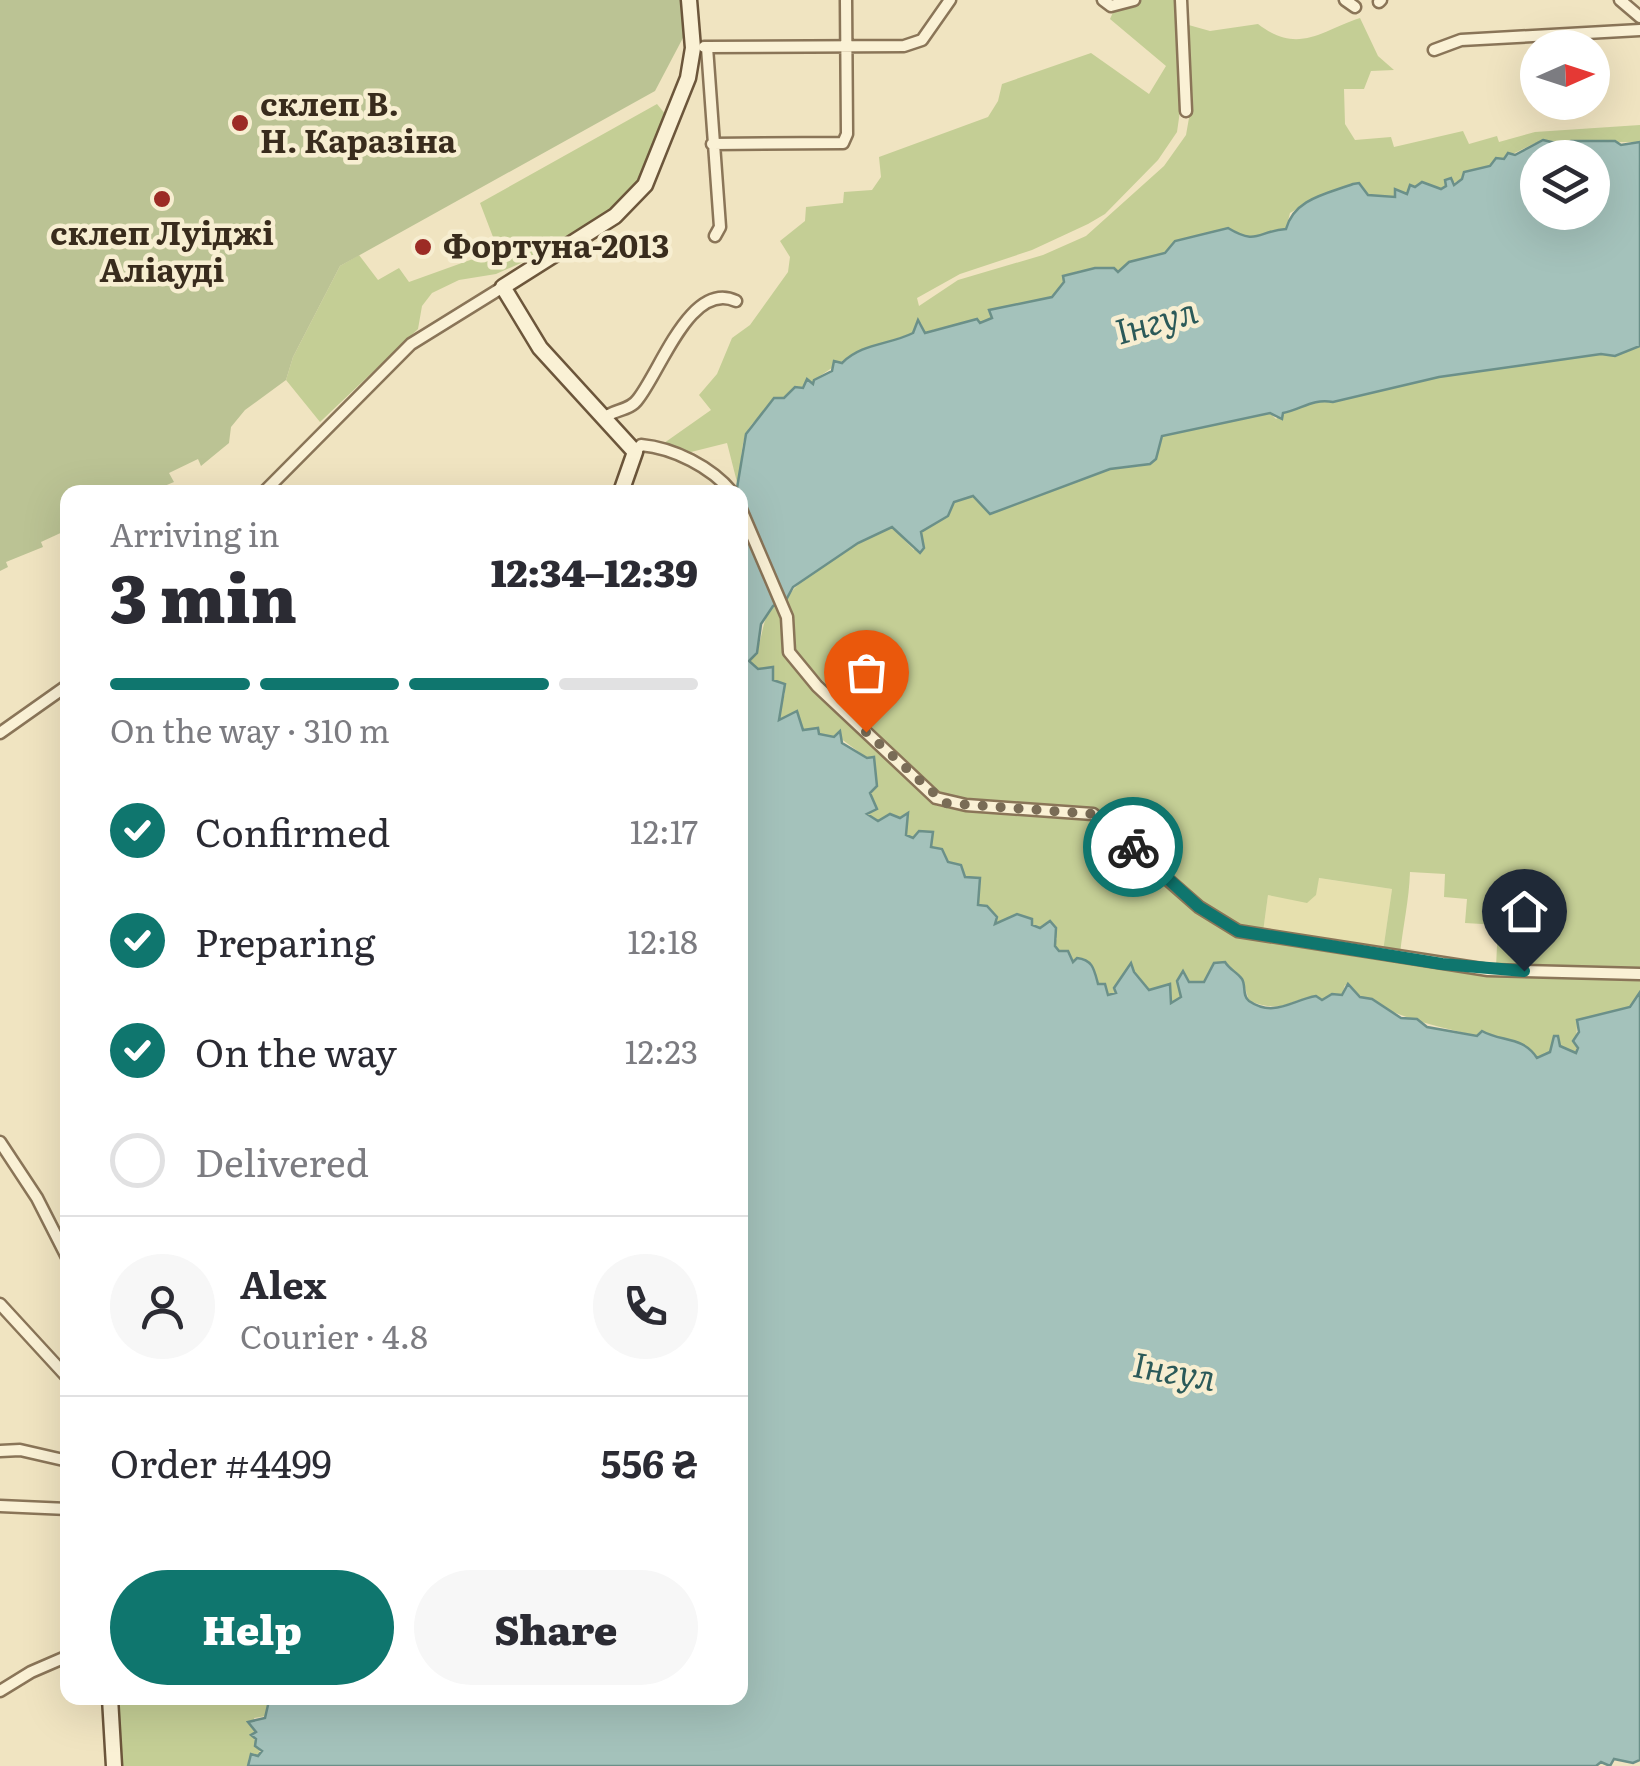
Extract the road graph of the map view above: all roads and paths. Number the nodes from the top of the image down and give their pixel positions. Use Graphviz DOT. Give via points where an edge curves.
graph roads {
  1 [pos="689,0"];
  2 [pos="846,0"];
  3 [pos="950,0"];
  4 [pos="1134,0"];
  5 [pos="1182,0"];
  6 [pos="1620,0"];
  7 [pos="1107,3"];
  8 [pos="1640,17"];
  9 [pos="1640,30"];
  10 [pos="846,46"];
  11 [pos="700,48"];
  12 [pos="1434,50"];
  13 [pos="684,90"];
  14 [pos="712,90"];
  15 [pos="1186,111"];
  16 [pos="712,144"];
  17 [pos="716,236"];
  18 [pos="503,287"];
  19 [pos="736,301"];
  20 [pos="604,418"];
  21 [pos="635,452"];
  22 [pos="271,485"];
  23 [pos="623,485"];
  24 [pos="723,485"];
  25 [pos="748,525"];
  26 [pos="60,691"];
  27 [pos="0,733"];
  28 [pos="1640,974"];
  29 [pos="0,1142"];
  30 [pos="60,1243"];
  31 [pos="0,1304"];
  32 [pos="60,1369"];
  33 [pos="0,1452"];
  34 [pos="60,1459"];
  35 [pos="0,1506"];
  36 [pos="60,1509"];
  37 [pos="60,1659"];
  38 [pos="0,1691"];
  39 [pos="110,1705"];
  40 [pos="114,1766"];
  1 -- 11 [label="main road"];
  2 -- 10 [label="street"];
  3 -- 10 [label="street" via="914,44"];
  4 -- 7 [label="street"];
  5 -- 15 [label="street"];
  6 -- 8 [label="street"];
  9 -- 12 [label="street" via="1461,40"];
  10 -- 11 [label="street"];
  10 -- 16 [label="street" via="843,143"];
  11 -- 13 [label="main road"];
  11 -- 14 [label="street"];
  13 -- 14 [label="street"];
  13 -- 18 [label="main road" via="654,169 635,199"];
  14 -- 16 [label="street"];
  16 -- 17 [label="street"];
  18 -- 20 [label="main road" via="540,348"];
  18 -- 22 [label="street" via="411,344"];
  19 -- 20 [label="street" via="704,301 636,402"];
  20 -- 21 [label="main road"];
  21 -- 23 [label="main road"];
  21 -- 24 [label="street" via="654,446 689,460"];
  25 -- 28 [label="street" via="788,617 789,652 945,803 1093,814 1199,907 1238,931 1488,970"];
  26 -- 27 [label="street"];
  29 -- 30 [label="street"];
  31 -- 32 [label="street"];
  33 -- 34 [label="street"];
  35 -- 36 [label="street"];
  37 -- 38 [label="street"];
  39 -- 40 [label="main road"];
}
